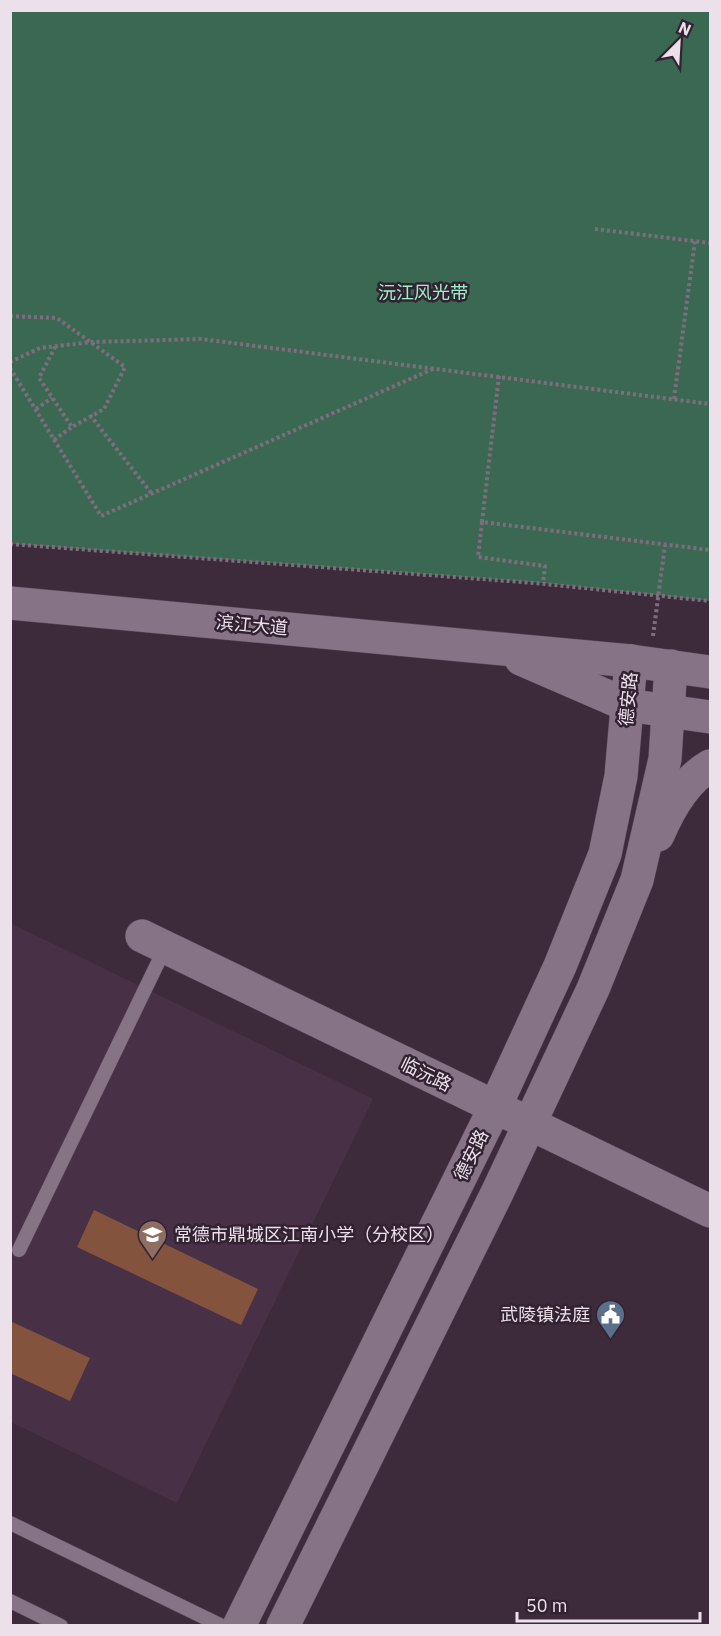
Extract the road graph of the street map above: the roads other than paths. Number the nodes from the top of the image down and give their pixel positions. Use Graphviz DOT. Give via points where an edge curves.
graph roads {
  1 [pos="10,603"];
  2 [pos="494,647"];
  3 [pos="651,664"];
  4 [pos="711,672"];
  5 [pos="627,705"];
  6 [pos="670,712"];
  7 [pos="711,717"];
  8 [pos="711,766"];
  9 [pos="637,880"];
  10 [pos="153,942"];
  11 [pos="495,1107"];
  12 [pos="530,1124"];
  13 [pos="711,1210"];
  14 [pos="19,1250"];
  15 [pos="10,1523"];
  16 [pos="10,1601"];
  17 [pos="61,1626"];
  18 [pos="222,1626"];
  19 [pos="239,1626"];
  20 [pos="283,1626"];
  1 -- 2 [label="street, 滨江大道"];
  2 -- 3 [label="street, 滨江大道"];
  2 -- 5 [label="street, 滨江大道"];
  3 -- 4 [label="street, 滨江大道"];
  3 -- 5 [label="street, 德安路"];
  3 -- 6 [label="street"];
  5 -- 6 [label="street, 滨江大道"];
  5 -- 11 [label="street, 德安路" via="621,776 605,854 560,966"];
  6 -- 7 [label="street, 滨江大道"];
  6 -- 9 [label="street" via="665,759"];
  8 -- 9 [label="street" via="671,806"];
  9 -- 12 [label="street" via="593,989"];
  10 -- 11 [label="street, 临沅路"];
  10 -- 14 [label="lane"];
  11 -- 12 [label="street, 临沅路"];
  11 -- 19 [label="street, 德安路"];
  12 -- 13 [label="street, 临沅路"];
  12 -- 20 [label="street"];
  15 -- 18 [label="lane"];
  16 -- 17 [label="lane"];
}
